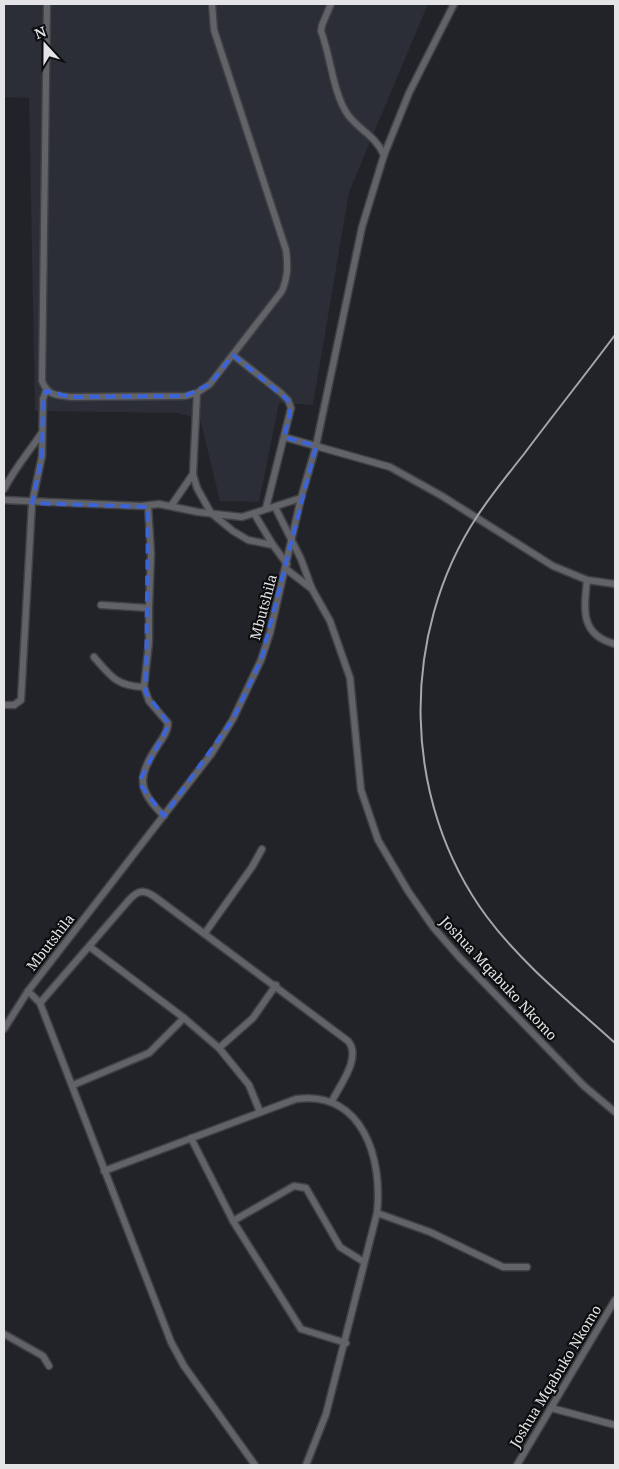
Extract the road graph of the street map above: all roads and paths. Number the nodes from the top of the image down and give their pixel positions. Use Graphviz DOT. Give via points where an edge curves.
graph roads {
  1 [pos="48,4"];
  2 [pos="212,4"];
  3 [pos="331,4"];
  4 [pos="454,4"];
  5 [pos="384,155"];
  6 [pos="233,355"];
  7 [pos="46,391"];
  8 [pos="196,393"];
  9 [pos="41,433"];
  10 [pos="284,437"];
  11 [pos="316,446"];
  12 [pos="193,474"];
  13 [pos="4,489"];
  14 [pos="301,498"];
  15 [pos="4,500"];
  16 [pos="32,502"];
  17 [pos="148,506"];
  18 [pos="171,506"];
  19 [pos="275,507"];
  20 [pos="266,508"];
  21 [pos="211,513"];
  22 [pos="255,515"];
  23 [pos="292,541"];
  24 [pos="273,545"];
  25 [pos="287,567"];
  26 [pos="587,580"];
  27 [pos="615,584"];
  28 [pos="312,589"];
  29 [pos="101,604"];
  30 [pos="149,608"];
  31 [pos="615,644"];
  32 [pos="94,657"];
  33 [pos="144,687"];
  34 [pos="4,705"];
  35 [pos="164,816"];
  36 [pos="262,849"];
  37 [pos="205,934"];
  38 [pos="90,947"];
  39 [pos="276,985"];
  40 [pos="28,990"];
  41 [pos="40,1003"];
  42 [pos="184,1018"];
  43 [pos="4,1029"];
  44 [pos="219,1048"];
  45 [pos="73,1085"];
  46 [pos="332,1101"];
  47 [pos="260,1112"];
  48 [pos="615,1112"];
  49 [pos="191,1138"];
  50 [pos="104,1171"];
  51 [pos="377,1213"];
  52 [pos="234,1221"];
  53 [pos="364,1262"];
  54 [pos="527,1267"];
  55 [pos="615,1300"];
  56 [pos="4,1334"];
  57 [pos="346,1343"];
  58 [pos="49,1366"];
  59 [pos="551,1408"];
  60 [pos="615,1425"];
  61 [pos="255,1465"];
  62 [pos="306,1465"];
  63 [pos="517,1465"];
  1 -- 7 [label="street" via="42,381"];
  2 -- 6 [label="street" via="214,30 286,250 288,269 282,291"];
  3 -- 5 [label="street" via="322,31 340,100 349,116 377,142"];
  4 -- 5 [label="street, Mbutshila" via="409,93"];
  5 -- 11 [label="street, Mbutshila" via="362,227"];
  6 -- 8 [label="street" via="210,384"];
  6 -- 10 [label="street" via="288,400 290,414"];
  7 -- 8 [label="street" via="71,397 185,396"];
  7 -- 9 [label="street"];
  8 -- 12 [label="street"];
  9 -- 13 [label="street"];
  9 -- 16 [label="street" via="40,475"];
  10 -- 11 [label="street"];
  10 -- 20 [label="street"];
  11 -- 14 [label="street, Mbutshila"];
  11 -- 26 [label="street" via="390,467 546,561"];
  12 -- 18 [label="street"];
  12 -- 21 [label="street" via="196,488"];
  14 -- 19 [label="street"];
  14 -- 23 [label="street, Mbutshila"];
  15 -- 16 [label="street"];
  16 -- 17 [label="street"];
  16 -- 34 [label="street" via="21,700 14,706"];
  17 -- 18 [label="street"];
  17 -- 30 [label="street" via="151,553"];
  18 -- 21 [label="street"];
  19 -- 20 [label="street"];
  19 -- 23 [label="street, Joshua Mqabuko Nkomo"];
  20 -- 22 [label="street"];
  21 -- 22 [label="street" via="242,517"];
  21 -- 24 [label="street" via="248,540"];
  22 -- 24 [label="street"];
  23 -- 25 [label="street, Mbutshila"];
  23 -- 28 [label="street, Joshua Mqabuko Nkomo"];
  24 -- 25 [label="street"];
  25 -- 28 [label="street"];
  25 -- 35 [label="street, Mbutshila" via="262,660 233,719 212,753"];
  26 -- 27 [label="street"];
  26 -- 31 [label="street" via="584,615 587,624 603,641"];
  28 -- 48 [label="street, Joshua Mqabuko Nkomo" via="330,621 350,678 361,790 378,840 433,927 460,958 584,1086"];
  29 -- 30 [label="street"];
  30 -- 33 [label="street"];
  32 -- 33 [label="street" via="117,682 130,687"];
  33 -- 35 [label="street" via="149,701 168,723 167,731 141,778 150,802"];
  35 -- 40 [label="street, Mbutshila"];
  36 -- 37 [label="street"];
  37 -- 38 [label="street" via="144,891 133,896"];
  37 -- 39 [label="street"];
  38 -- 41 [label="street"];
  38 -- 42 [label="street"];
  39 -- 44 [label="street" via="253,1018"];
  39 -- 46 [label="street" via="344,1036 352,1046 353,1058"];
  40 -- 41 [label="street"];
  40 -- 43 [label="street, Mbutshila"];
  41 -- 45 [label="street"];
  42 -- 44 [label="street"];
  42 -- 45 [label="street" via="149,1053"];
  44 -- 47 [label="street" via="249,1085"];
  45 -- 50 [label="street"];
  46 -- 47 [label="street" via="310,1097 296,1099"];
  46 -- 51 [label="street" via="358,1122 368,1143 380,1187"];
  47 -- 49 [label="street"];
  49 -- 50 [label="street"];
  49 -- 52 [label="street"];
  50 -- 61 [label="street" via="171,1342 196,1384"];
  51 -- 53 [label="street"];
  51 -- 54 [label="street" via="430,1232 503,1267"];
  52 -- 53 [label="street" via="294,1186 301,1186 309,1193 340,1247"];
  52 -- 57 [label="street" via="301,1329"];
  53 -- 57 [label="street"];
  55 -- 59 [label="street, Joshua Mqabuko Nkomo"];
  56 -- 58 [label="street" via="43,1356"];
  57 -- 62 [label="street" via="326,1414"];
  59 -- 60 [label="street"];
  59 -- 63 [label="street, Joshua Mqabuko Nkomo"];
}
